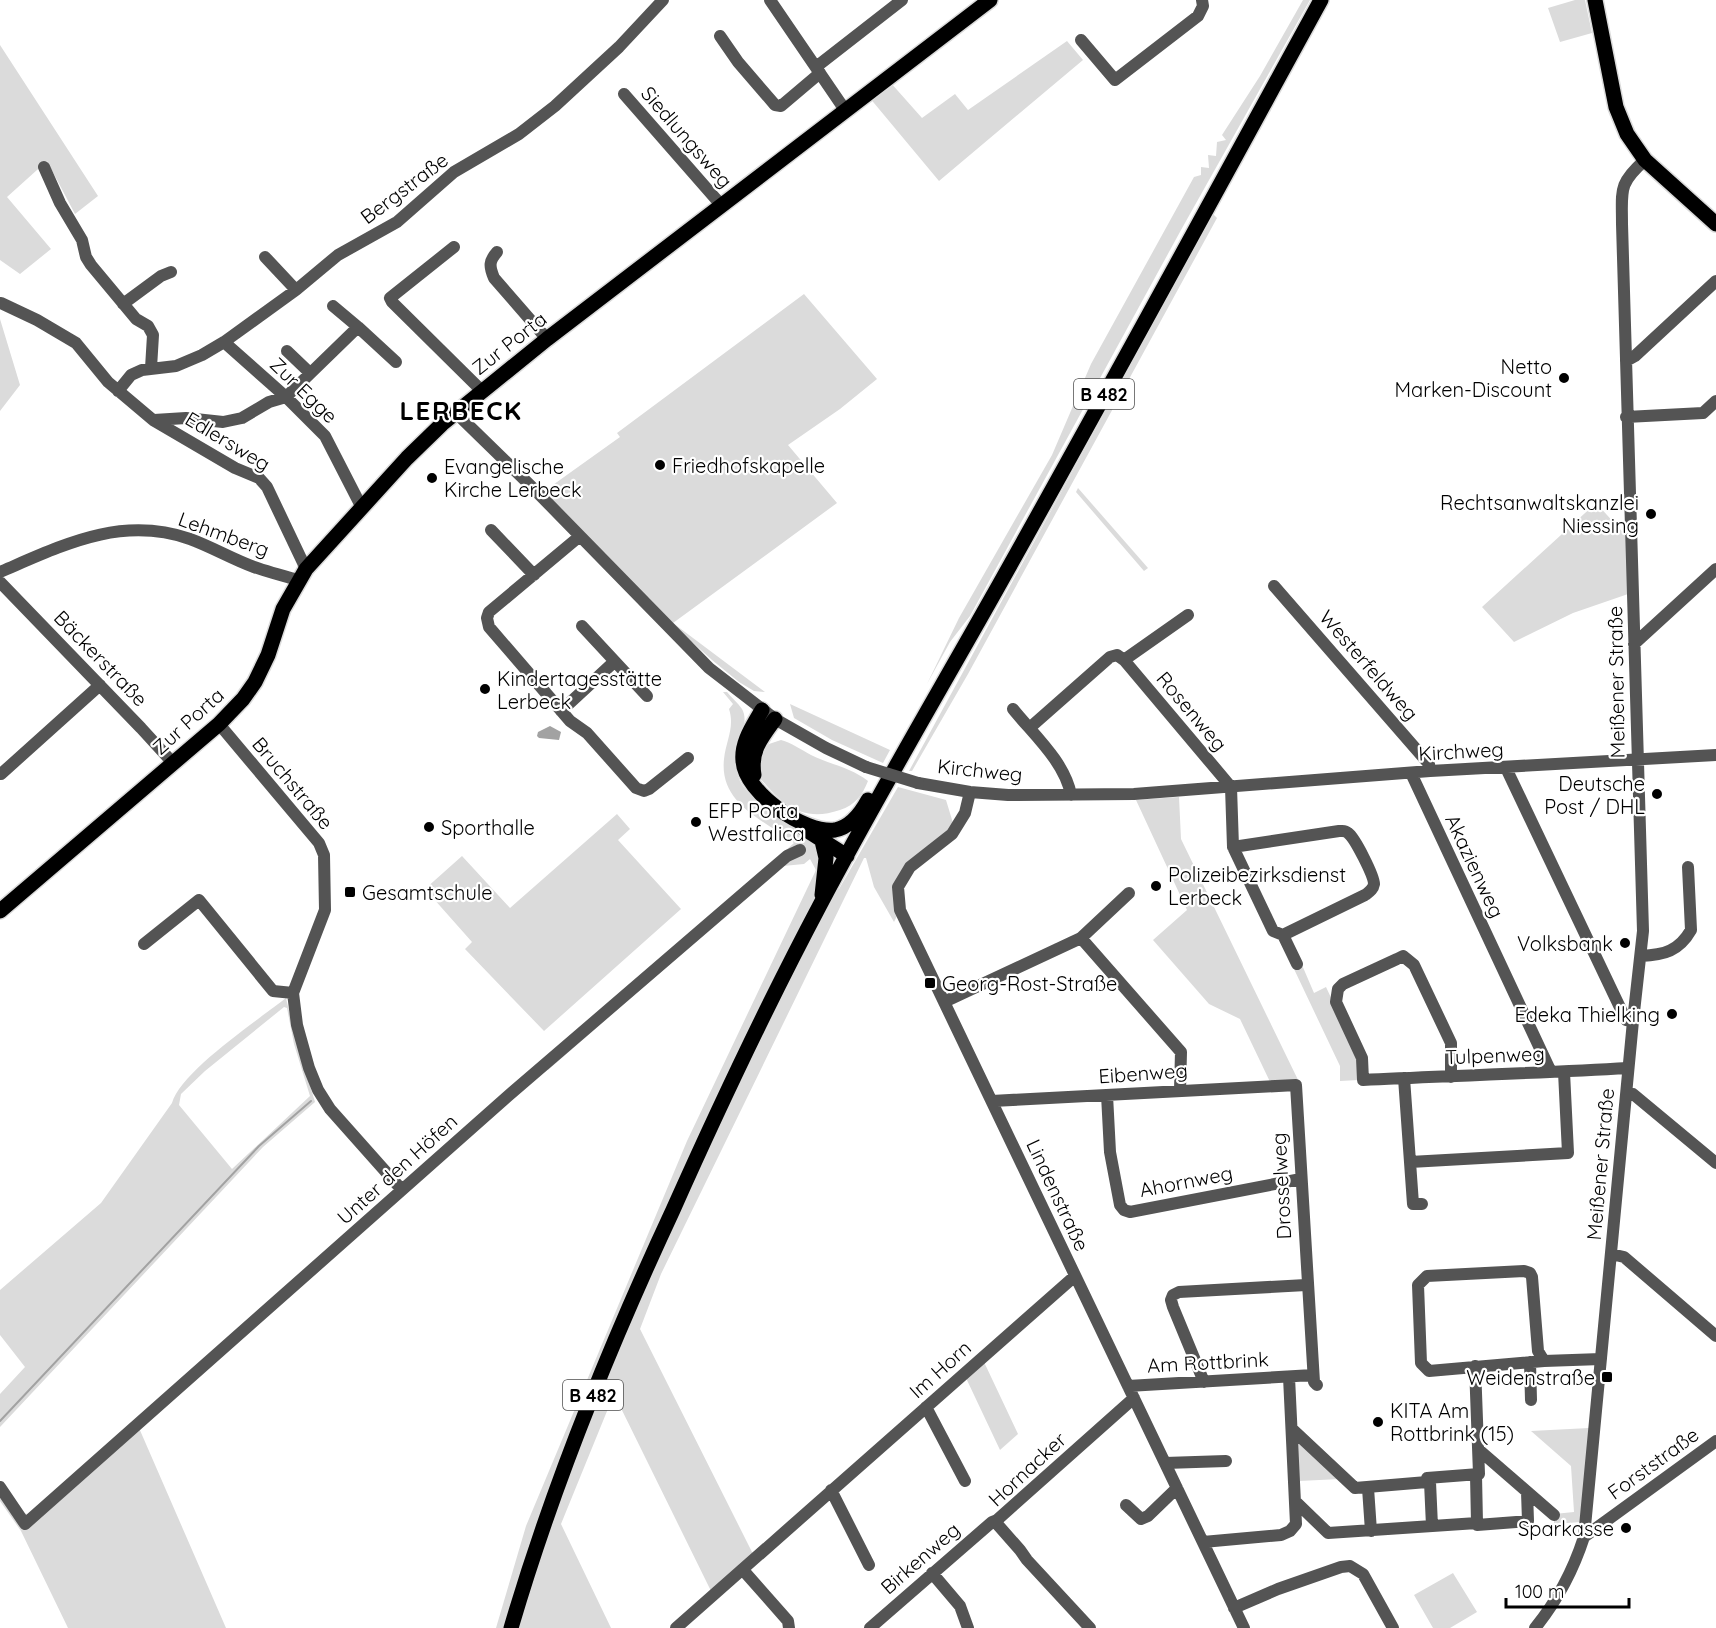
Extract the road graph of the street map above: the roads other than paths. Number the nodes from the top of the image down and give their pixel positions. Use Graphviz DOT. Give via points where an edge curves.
graph roads {
  1 [pos="663,0"];
  2 [pos="770,0"];
  3 [pos="902,0"];
  4 [pos="990,0"];
  5 [pos="1202,0"];
  6 [pos="1321,0"];
  7 [pos="1595,0"];
  8 [pos="720,36"];
  9 [pos="1081,40"];
  10 [pos="818,70"];
  11 [pos="624,94"];
  12 [pos="845,110"];
  13 [pos="1646,160"];
  14 [pos="44,166"];
  15 [pos="722,206"];
  16 [pos="1716,224"];
  17 [pos="454,247"];
  18 [pos="497,252"];
  19 [pos="265,257"];
  20 [pos="171,272"];
  21 [pos="1716,281"];
  22 [pos="296,290"];
  23 [pos="1,303"];
  24 [pos="123,304"];
  25 [pos="333,306"];
  26 [pos="358,327"];
  27 [pos="547,339"];
  28 [pos="224,342"];
  29 [pos="287,351"];
  30 [pos="1626,361"];
  31 [pos="396,362"];
  32 [pos="151,368"];
  33 [pos="310,373"];
  34 [pos="118,391"];
  35 [pos="482,391"];
  36 [pos="286,397"];
  37 [pos="1716,401"];
  38 [pos="455,412"];
  39 [pos="1626,417"];
  40 [pos="153,420"];
  41 [pos="362,508"];
  42 [pos="491,530"];
  43 [pos="580,536"];
  44 [pos="1716,569"];
  45 [pos="0,572"];
  46 [pos="302,574"];
  47 [pos="534,574"];
  48 [pos="0,582"];
  49 [pos="1274,586"];
  50 [pos="1188,615"];
  51 [pos="582,626"];
  52 [pos="1634,644"];
  53 [pos="1124,660"];
  54 [pos="614,662"];
  55 [pos="100,685"];
  56 [pos="647,696"];
  57 [pos="1013,709"];
  58 [pos="561,711"];
  59 [pos="768,715"];
  60 [pos="219,724"];
  61 [pos="1034,724"];
  62 [pos="1716,755"];
  63 [pos="688,758"];
  64 [pos="1637,759"];
  65 [pos="173,763"];
  66 [pos="1506,768"];
  67 [pos="894,770"];
  68 [pos="1430,771"];
  69 [pos="1410,773"];
  70 [pos="1,774"];
  71 [pos="1231,787"];
  72 [pos="970,792"];
  73 [pos="1071,795"];
  74 [pos="820,836"];
  75 [pos="1233,847"];
  76 [pos="800,850"];
  77 [pos="849,851"];
  78 [pos="1688,867"];
  79 [pos="1129,893"];
  80 [pos="822,902"];
  81 [pos="0,910"];
  82 [pos="1282,935"];
  83 [pos="1081,938"];
  84 [pos="144,944"];
  85 [pos="1641,956"];
  86 [pos="1297,964"];
  87 [pos="293,993"];
  88 [pos="944,1002"];
  89 [pos="1633,1022"];
  90 [pos="1628,1068"];
  91 [pos="1551,1072"];
  92 [pos="1564,1072"];
  93 [pos="1451,1077"];
  94 [pos="1404,1078"];
  95 [pos="1296,1085"];
  96 [pos="1180,1090"];
  97 [pos="1626,1094"];
  98 [pos="1107,1095"];
  99 [pos="992,1101"];
  100 [pos="1410,1162"];
  101 [pos="1716,1163"];
  102 [pos="1300,1179"];
  103 [pos="402,1190"];
  104 [pos="1422,1204"];
  105 [pos="1611,1254"];
  106 [pos="1075,1276"];
  107 [pos="1306,1285"];
  108 [pos="1716,1336"];
  109 [pos="1601,1359"];
  110 [pos="1544,1361"];
  111 [pos="1530,1362"];
  112 [pos="1475,1366"];
  113 [pos="1289,1377"];
  114 [pos="1315,1380"];
  115 [pos="1204,1382"];
  116 [pos="1128,1386"];
  117 [pos="1134,1398"];
  118 [pos="1531,1400"];
  119 [pos="926,1407"];
  120 [pos="1292,1429"];
  121 [pos="1716,1441"];
  122 [pos="1479,1450"];
  123 [pos="1226,1461"];
  124 [pos="1165,1463"];
  125 [pos="1476,1475"];
  126 [pos="965,1480"];
  127 [pos="1428,1480"];
  128 [pos="0,1487"];
  129 [pos="1177,1488"];
  130 [pos="1368,1488"];
  131 [pos="831,1490"];
  132 [pos="1527,1492"];
  133 [pos="1295,1502"];
  134 [pos="1126,1505"];
  135 [pos="1554,1515"];
  136 [pos="998,1520"];
  137 [pos="1477,1523"];
  138 [pos="1432,1526"];
  139 [pos="1371,1531"];
  140 [pos="1584,1538"];
  141 [pos="1203,1542"];
  142 [pos="869,1564"];
  143 [pos="743,1570"];
  144 [pos="932,1573"];
  145 [pos="1234,1608"];
  146 [pos="511,1628"];
  147 [pos="676,1628"];
  148 [pos="789,1628"];
  149 [pos="870,1628"];
  150 [pos="968,1628"];
  151 [pos="1090,1628"];
  152 [pos="1244,1628"];
  153 [pos="1393,1628"];
  154 [pos="1535,1628"];
  1 -- 22 [label="street, Bergstraße" via="555,106 519,134 454,172 397,222 338,255"];
  2 -- 10 [label="street"];
  3 -- 10 [label="street"];
  4 -- 12 [label="main road, Zur Porta"];
  5 -- 9 [label="street" via="1198,16 1115,80"];
  6 -- 67 [label="main road, B 482"];
  7 -- 13 [label="main road" via="1616,108 1627,134"];
  8 -- 10 [label="street" via="776,105 781,106"];
  10 -- 12 [label="street"];
  11 -- 15 [label="street, Siedlungsweg"];
  12 -- 15 [label="main road, Zur Porta"];
  13 -- 16 [label="main road"];
  13 -- 30 [label="street, Meißener Straße" via="1630,173 1622,189"];
  14 -- 24 [label="street" via="87,257"];
  15 -- 27 [label="main road, Zur Porta"];
  17 -- 35 [label="street" via="390,298"];
  18 -- 27 [label="street" via="490,261 494,278"];
  19 -- 22 [label="street"];
  20 -- 24 [label="street"];
  21 -- 30 [label="street"];
  22 -- 28 [label="street, Bergstraße"];
  23 -- 34 [label="street, Edlersweg" via="76,343"];
  24 -- 32 [label="street" via="151,330"];
  25 -- 26 [label="street"];
  26 -- 31 [label="street"];
  26 -- 33 [label="street"];
  27 -- 35 [label="main road, Zur Porta"];
  28 -- 32 [label="street, Bergstraße" via="176,366"];
  28 -- 36 [label="street, Zur Egge"];
  29 -- 33 [label="street"];
  30 -- 39 [label="street, Meißener Straße"];
  32 -- 34 [label="street, Bergstraße" via="131,375"];
  33 -- 36 [label="street"];
  34 -- 40 [label="street, Edlersweg"];
  35 -- 38 [label="main road, Zur Porta"];
  36 -- 40 [label="street" via="242,418 224,422"];
  36 -- 41 [label="street, Zur Egge" via="325,436"];
  37 -- 39 [label="street" via="1703,413"];
  38 -- 41 [label="main road, Zur Porta"];
  38 -- 43 [label="street, Kirchweg"];
  39 -- 52 [label="street, Meißener Straße"];
  40 -- 46 [label="street, Edlersweg" via="259,478 267,487"];
  41 -- 46 [label="main road, Zur Porta"];
  42 -- 47 [label="street"];
  43 -- 47 [label="street"];
  43 -- 59 [label="street, Kirchweg" via="709,668"];
  44 -- 52 [label="street"];
  45 -- 46 [label="street, Lehmberg" via="80,539 138,530 190,539 254,567"];
  46 -- 60 [label="main road, Zur Porta" via="283,609 255,682"];
  47 -- 58 [label="street" via="489,612 487,618 489,627"];
  48 -- 55 [label="street, Bäckerstraße"];
  49 -- 68 [label="street, Westerfeldweg" via="1429,764"];
  50 -- 53 [label="street"];
  51 -- 54 [label="street"];
  52 -- 64 [label="street, Meißener Straße"];
  53 -- 61 [label="street" via="1117,655 1110,657"];
  53 -- 71 [label="street, Rosenweg"];
  54 -- 56 [label="street"];
  54 -- 58 [label="street"];
  55 -- 65 [label="street, Bäckerstraße"];
  55 -- 70 [label="street"];
  57 -- 73 [label="street" via="1065,776"];
  58 -- 63 [label="street" via="636,788 644,791"];
  59 -- 72 [label="street, Kirchweg, bridge" via="866,767 918,783"];
  59 -- 74 [label="main road" via="752,761 759,792"];
  60 -- 65 [label="main road, Zur Porta"];
  60 -- 87 [label="street, Bruchstraße" via="319,843 324,855 326,910"];
  62 -- 64 [label="street, Kirchweg"];
  64 -- 66 [label="street, Kirchweg"];
  64 -- 85 [label="street, Meißener Straße" via="1644,902"];
  65 -- 81 [label="main road, Zur Porta"];
  66 -- 68 [label="street, Kirchweg"];
  66 -- 89 [label="street" via="1626,1020"];
  67 -- 74 [label="main road" via="875,788 855,819"];
  67 -- 77 [label="main road, B 482"];
  68 -- 69 [label="street, Kirchweg"];
  69 -- 71 [label="street, Kirchweg"];
  69 -- 91 [label="street, Akazienweg"];
  71 -- 73 [label="street, Kirchweg" via="1134,795"];
  71 -- 75 [label="street"];
  72 -- 73 [label="street, Kirchweg"];
  72 -- 88 [label="street, Lindenstraße" via="965,813 952,834 910,867 898,887 900,910"];
  74 -- 77 [label="main road"];
  74 -- 80 [label="main road" via="826,858"];
  75 -- 82 [label="street" via="1274,931"];
  75 -- 82 [label="street" via="1339,831 1354,839 1372,877 1372,890"];
  76 -- 103 [label="street, Unter den Höfen" via="787,856"];
  77 -- 80 [label="main road, B 482"];
  78 -- 85 [label="street" via="1691,930 1665,954"];
  79 -- 83 [label="street"];
  80 -- 146 [label="main road, B 482" via="691,1169 620,1329 549,1513"];
  82 -- 86 [label="street"];
  83 -- 88 [label="street"];
  83 -- 96 [label="street" via="1181,1052"];
  84 -- 87 [label="street" via="199,900 273,991"];
  85 -- 89 [label="street, Meißener Straße"];
  87 -- 103 [label="street, Bruchstraße" via="297,1024 318,1090 330,1110"];
  88 -- 99 [label="street, Lindenstraße"];
  89 -- 90 [label="street, Meißener Straße"];
  90 -- 92 [label="street, Tulpenweg"];
  90 -- 97 [label="street, Meißener Straße"];
  91 -- 92 [label="street, Tulpenweg"];
  91 -- 93 [label="street, Tulpenweg"];
  92 -- 100 [label="street" via="1568,1153"];
  93 -- 94 [label="street, Tulpenweg"];
  93 -- 94 [label="street, Tulpenweg" via="1451,1043 1414,965 1403,956 1343,984 1336,1002 1362,1058 1364,1080"];
  94 -- 100 [label="street"];
  95 -- 96 [label="street, Eibenweg"];
  95 -- 102 [label="street, Drosselweg"];
  96 -- 98 [label="street, Eibenweg"];
  97 -- 101 [label="street" via="1634,1094"];
  97 -- 105 [label="street, Meißener Straße"];
  98 -- 99 [label="street, Eibenweg"];
  98 -- 102 [label="street, Ahornweg" via="1110,1152 1124,1210 1130,1212"];
  99 -- 106 [label="street, Lindenstraße"];
  100 -- 104 [label="street" via="1413,1204"];
  102 -- 107 [label="street, Drosselweg"];
  103 -- 128 [label="street, Unter den Höfen" via="25,1524"];
  105 -- 108 [label="street" via="1624,1257"];
  105 -- 109 [label="street, Meißener Straße"];
  106 -- 116 [label="street, Lindenstraße"];
  106 -- 119 [label="street, Im Horn"];
  107 -- 114 [label="street, Drosselweg"];
  107 -- 115 [label="street" via="1173,1295 1173,1307"];
  109 -- 110 [label="street"];
  109 -- 140 [label="street, Meißener Straße"];
  110 -- 111 [label="street"];
  110 -- 112 [label="street" via="1538,1351 1530,1273 1427,1276 1417,1290 1421,1363 1429,1371"];
  111 -- 112 [label="street"];
  111 -- 118 [label="street"];
  112 -- 122 [label="street"];
  113 -- 114 [label="street, Am Rottbrink"];
  113 -- 115 [label="street, Am Rottbrink"];
  113 -- 120 [label="street, Am Rottbrink"];
  115 -- 116 [label="street, Am Rottbrink"];
  116 -- 117 [label="street, Lindenstraße"];
  117 -- 124 [label="street, Lindenstraße"];
  117 -- 136 [label="street, Hornacker"];
  119 -- 126 [label="street"];
  119 -- 131 [label="street, Im Horn"];
  120 -- 130 [label="street" via="1355,1488"];
  120 -- 133 [label="street, Am Rottbrink"];
  121 -- 140 [label="street, Forststraße"];
  122 -- 125 [label="street"];
  122 -- 132 [label="street"];
  123 -- 124 [label="street"];
  124 -- 129 [label="street, Lindenstraße"];
  125 -- 127 [label="street"];
  125 -- 137 [label="street"];
  127 -- 130 [label="street"];
  127 -- 138 [label="street"];
  129 -- 134 [label="street" via="1141,1519"];
  129 -- 141 [label="street, Lindenstraße"];
  130 -- 139 [label="street"];
  131 -- 142 [label="street"];
  131 -- 143 [label="street, Im Horn"];
  132 -- 135 [label="street"];
  132 -- 137 [label="street" via="1528,1521"];
  133 -- 139 [label="street" via="1328,1533"];
  133 -- 141 [label="street, Am Rottbrink" via="1296,1524 1290,1532"];
  136 -- 144 [label="street, Birkenweg"];
  136 -- 151 [label="street, Hornacker" via="1027,1560"];
  137 -- 138 [label="street"];
  138 -- 139 [label="street"];
  140 -- 154 [label="street, Meißener Straße" via="1576,1563"];
  141 -- 145 [label="street, Lindenstraße"];
  143 -- 147 [label="street, Im Horn"];
  143 -- 148 [label="street" via="788,1621"];
  144 -- 149 [label="street, Birkenweg"];
  144 -- 150 [label="street" via="960,1606"];
  145 -- 152 [label="street, Lindenstraße"];
  145 -- 153 [label="street" via="1350,1566 1363,1574"];
}
